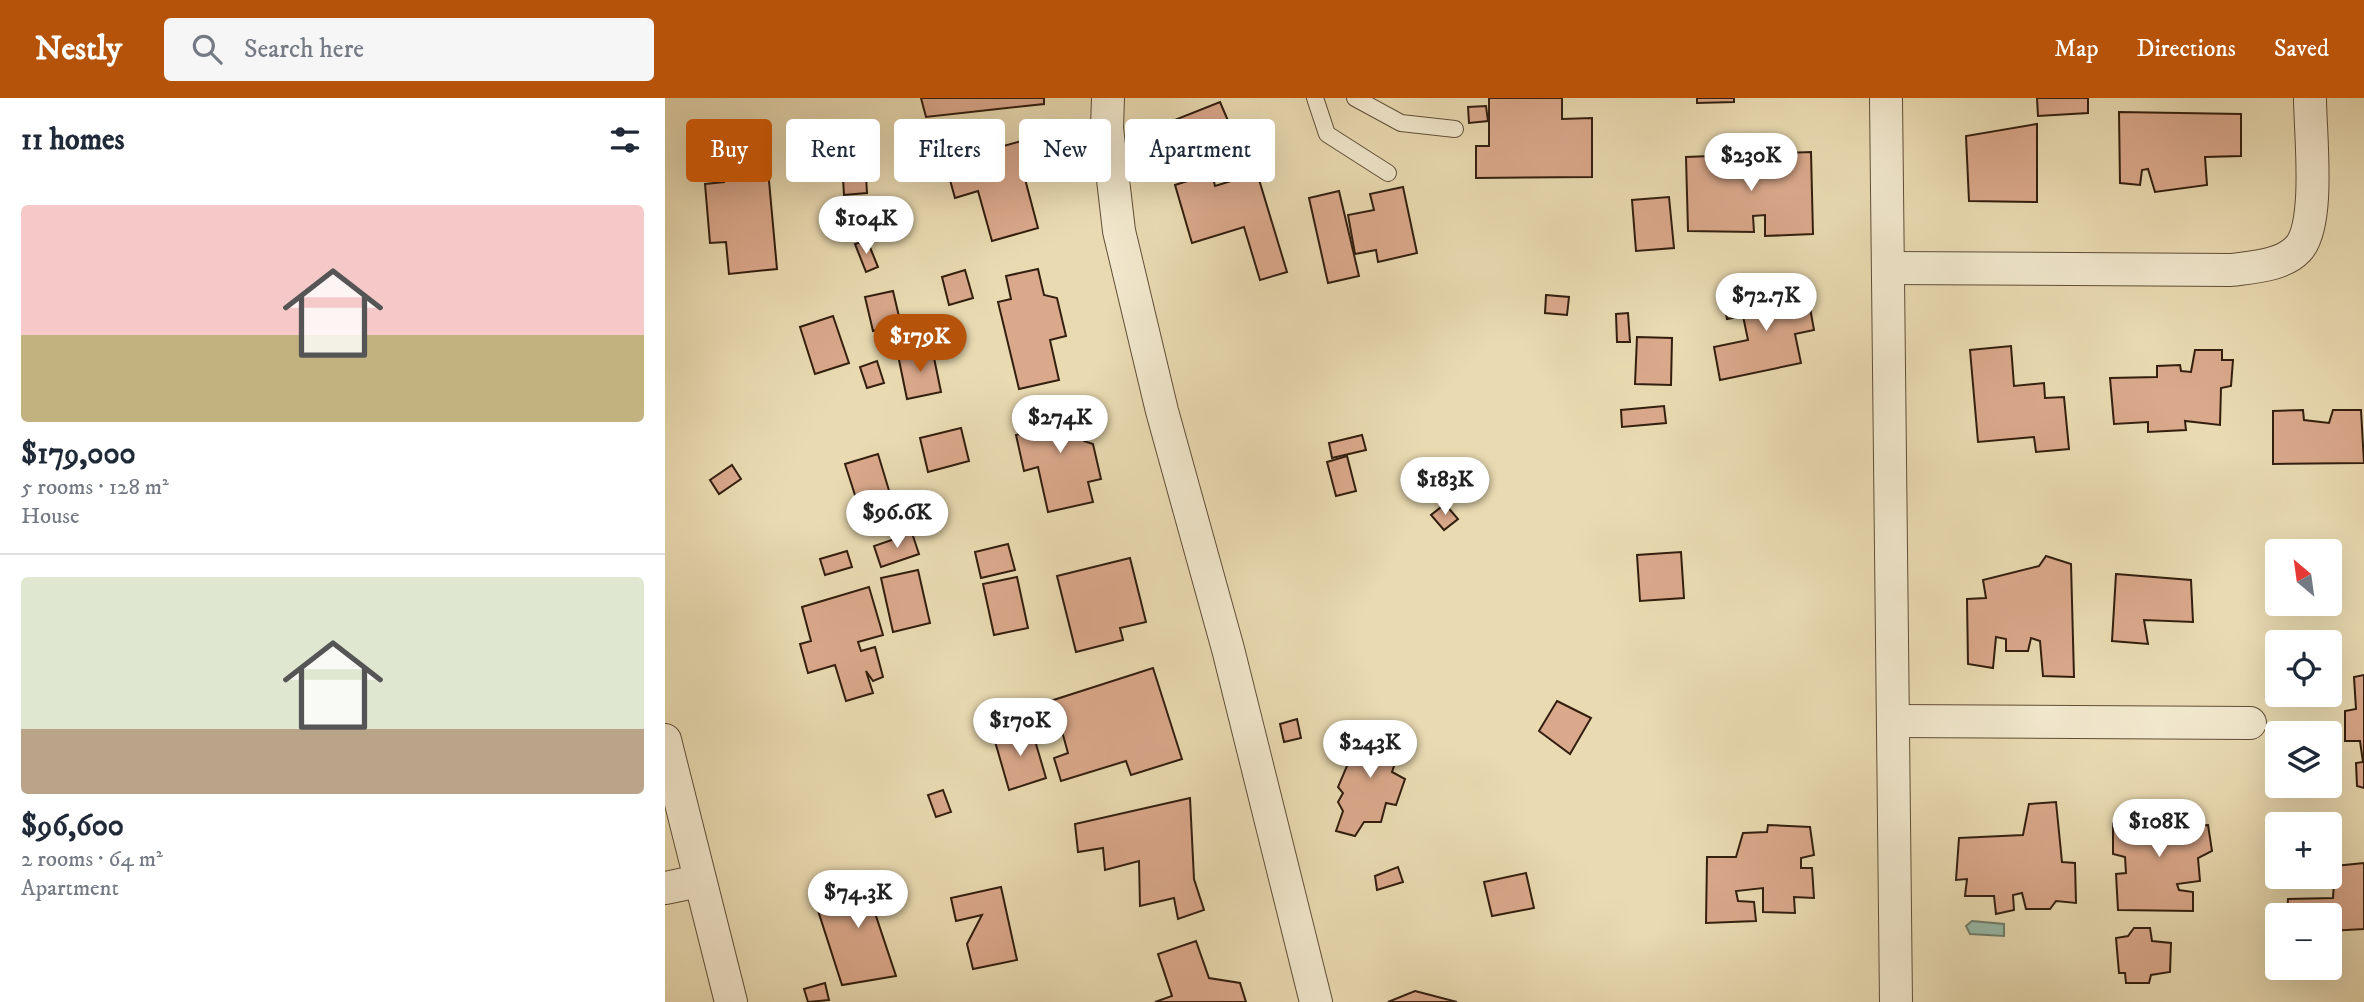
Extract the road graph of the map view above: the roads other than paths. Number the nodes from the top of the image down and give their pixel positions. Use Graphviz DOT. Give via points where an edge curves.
graph roads {
  1 [pos="1108,98"];
  2 [pos="1315,98"];
  3 [pos="1355,98"];
  4 [pos="1886,98"];
  5 [pos="2309,98"];
  6 [pos="1455,130"];
  7 [pos="1388,173"];
  8 [pos="1889,268"];
  9 [pos="1895,721"];
  10 [pos="2250,723"];
  11 [pos="665,740"];
  12 [pos="699,881"];
  13 [pos="665,888"];
  14 [pos="731,1002"];
  15 [pos="1316,1002"];
  16 [pos="1896,1002"];
  1 -- 15 [label="street" via="1107,128 1122,244"];
  2 -- 7 [label="lane" via="1327,134"];
  3 -- 6 [label="lane" via="1401,123"];
  4 -- 8 [label="street"];
  5 -- 8 [label="street" via="2309,218 2303,242 2286,257 2231,270"];
  8 -- 9 [label="street"];
  9 -- 10 [label="street"];
  9 -- 16 [label="street"];
  11 -- 12 [label="street"];
  12 -- 13 [label="street"];
  12 -- 14 [label="street"];
}
